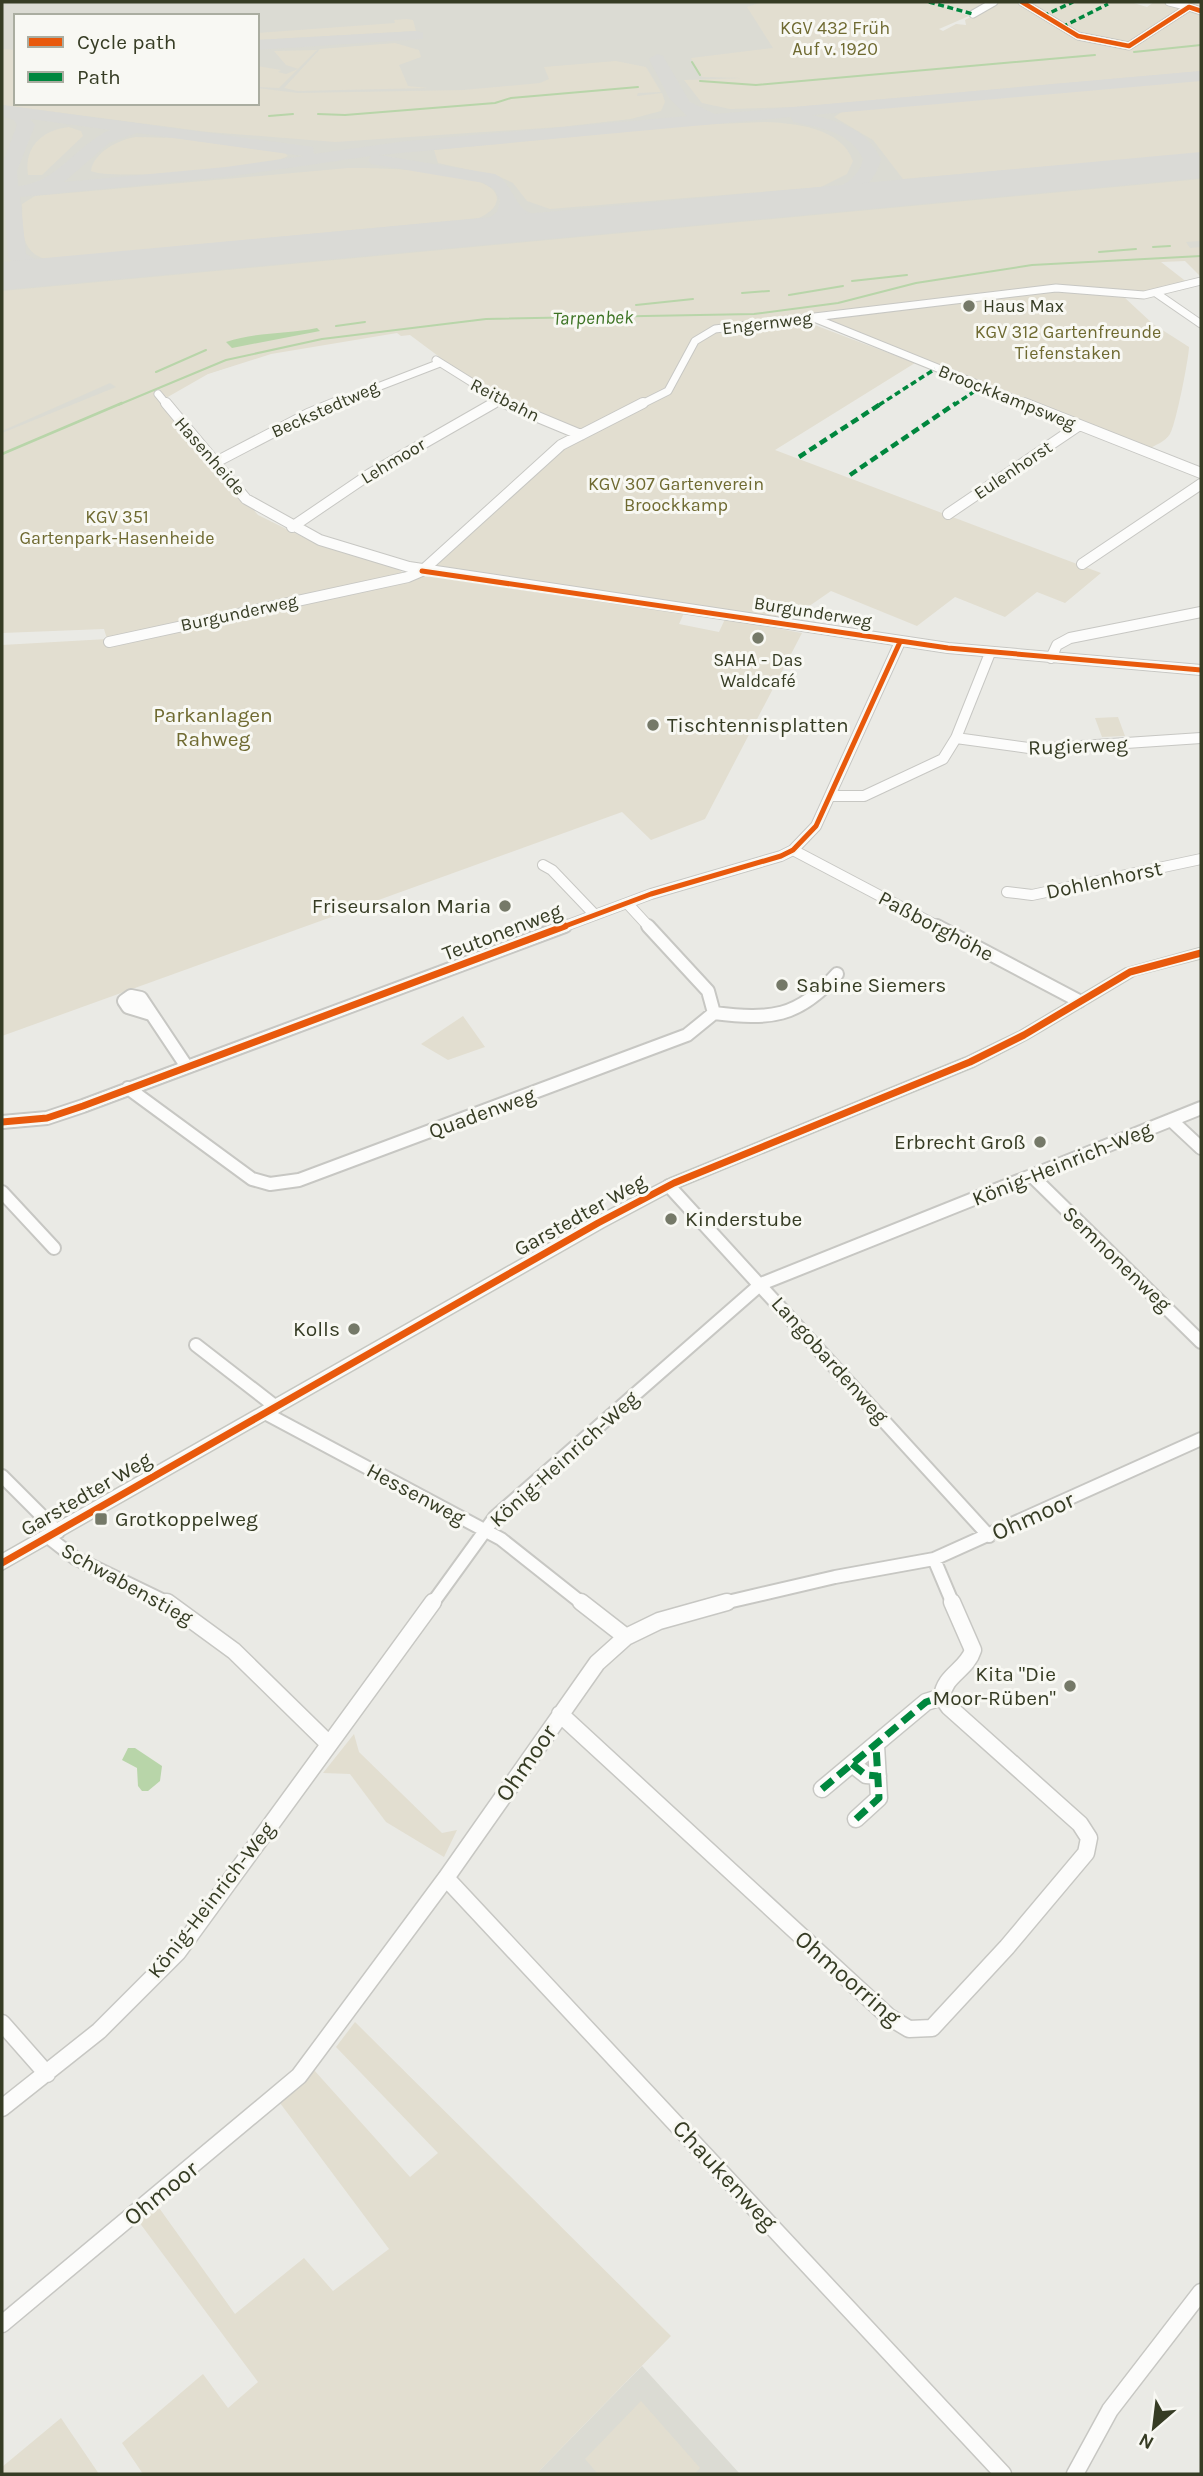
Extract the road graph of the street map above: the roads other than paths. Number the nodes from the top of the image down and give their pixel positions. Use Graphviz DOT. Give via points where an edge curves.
graph roads {
  1 [pos="994,2"];
  2 [pos="1022,2"];
  3 [pos="1169,2"];
  4 [pos="1189,7"];
  5 [pos="1201,11"];
  6 [pos="973,14"];
  7 [pos="1201,281"];
  8 [pos="1191,284"];
  9 [pos="1201,288"];
  10 [pos="1156,293"];
  11 [pos="814,318"];
  12 [pos="1201,324"];
  13 [pos="437,361"];
  14 [pos="158,394"];
  15 [pos="498,401"];
  16 [pos="1078,426"];
  17 [pos="581,435"];
  18 [pos="214,463"];
  19 [pos="1201,474"];
  20 [pos="1201,484"];
  21 [pos="948,514"];
  22 [pos="292,527"];
  23 [pos="1082,565"];
  24 [pos="422,571"];
  25 [pos="1201,612"];
  26 [pos="109,642"];
  27 [pos="900,642"];
  28 [pos="990,653"];
  29 [pos="1051,658"];
  30 [pos="1201,670"];
  31 [pos="956,738"];
  32 [pos="1201,738"];
  33 [pos="831,796"];
  34 [pos="793,850"];
  35 [pos="1201,859"];
  36 [pos="543,865"];
  37 [pos="1007,892"];
  38 [pos="627,903"];
  39 [pos="596,915"];
  40 [pos="1201,953"];
  41 [pos="837,974"];
  42 [pos="1079,1001"];
  43 [pos="714,1013"];
  44 [pos="151,1014"];
  45 [pos="187,1067"];
  46 [pos="128,1088"];
  47 [pos="1201,1108"];
  48 [pos="1171,1120"];
  49 [pos="2,1122"];
  50 [pos="1201,1149"];
  51 [pos="1032,1176"];
  52 [pos="669,1186"];
  53 [pos="2,1192"];
  54 [pos="54,1248"];
  55 [pos="761,1284"];
  56 [pos="1201,1342"];
  57 [pos="196,1345"];
  58 [pos="271,1410"];
  59 [pos="1201,1439"];
  60 [pos="2,1476"];
  61 [pos="485,1531"];
  62 [pos="53,1534"];
  63 [pos="989,1536"];
  64 [pos="934,1559"];
  65 [pos="2,1563"];
  66 [pos="626,1637"];
  67 [pos="942,1697"];
  68 [pos="560,1714"];
  69 [pos="329,1744"];
  70 [pos="876,1745"];
  71 [pos="852,1764"];
  72 [pos="878,1776"];
  73 [pos="822,1789"];
  74 [pos="856,1819"];
  75 [pos="446,1878"];
  76 [pos="2,2023"];
  77 [pos="47,2074"];
  78 [pos="2,2108"];
  79 [pos="1201,2292"];
  80 [pos="2,2324"];
  81 [pos="1003,2474"];
  82 [pos="1075,2474"];
  1 -- 6 [label="street"];
  2 -- 4 [label="street" via="1072,33 1131,46"];
  3 -- 4 [label="street"];
  4 -- 5 [label="street"];
  7 -- 8 [label="street, Engernweg"];
  8 -- 9 [label="street"];
  8 -- 10 [label="street, Engernweg"];
  10 -- 11 [label="street, Engernweg" via="1056,288"];
  10 -- 12 [label="street"];
  11 -- 16 [label="street, Broockkampsweg"];
  11 -- 17 [label="street, Engernweg" via="705,333 691,347 668,391"];
  13 -- 15 [label="street, Reitbahn"];
  13 -- 18 [label="street, Beckstedtweg" via="308,414"];
  14 -- 18 [label="street, Hasenheide"];
  15 -- 17 [label="street, Reitbahn"];
  15 -- 22 [label="street, Lehmoor" via="370,474"];
  16 -- 19 [label="street, Broockkampsweg"];
  16 -- 21 [label="street, Eulenhorst"];
  17 -- 24 [label="street, Engernweg" via="557,449"];
  18 -- 22 [label="street, Hasenheide" via="246,499"];
  20 -- 23 [label="street"];
  22 -- 24 [label="street, Hasenheide"];
  24 -- 26 [label="street, Burgunderweg"];
  24 -- 27 [label="street, Burgunderweg"];
  25 -- 29 [label="street" via="1070,638 1057,645"];
  27 -- 28 [label="street, Burgunderweg"];
  27 -- 33 [label="street, Teutonenweg"];
  28 -- 29 [label="street, Burgunderweg"];
  28 -- 31 [label="street"];
  29 -- 30 [label="street, Burgunderweg"];
  31 -- 32 [label="street, Rugierweg" via="1036,749"];
  31 -- 33 [label="street" via="943,759 876,791 856,798"];
  33 -- 34 [label="street, Teutonenweg" via="816,826"];
  34 -- 38 [label="street, Teutonenweg"];
  34 -- 42 [label="street, Paßborghöhe"];
  35 -- 37 [label="street, Dohlenhorst" via="1032,895"];
  36 -- 39 [label="street, Teutonenweg"];
  38 -- 39 [label="street, Teutonenweg"];
  38 -- 43 [label="street" via="708,991"];
  39 -- 45 [label="street, Teutonenweg"];
  40 -- 42 [label="main road, Garstedter Weg" via="1130,972"];
  41 -- 43 [label="street" via="822,994 792,1014 755,1019"];
  42 -- 52 [label="main road, Garstedter Weg" via="970,1062"];
  43 -- 46 [label="street, Quadenweg" via="695,1031 668,1043 284,1183 252,1180"];
  44 -- 45 [label="street"];
  45 -- 46 [label="street, Teutonenweg"];
  46 -- 49 [label="street, Teutonenweg" via="47,1118"];
  47 -- 48 [label="street, König-Heinrich-Weg"];
  48 -- 50 [label="street"];
  48 -- 51 [label="street, König-Heinrich-Weg"];
  51 -- 55 [label="street, König-Heinrich-Weg"];
  51 -- 56 [label="street, Semnonenweg"];
  52 -- 55 [label="street, Langobardenweg"];
  52 -- 58 [label="main road, Garstedter Weg"];
  53 -- 54 [label="street"];
  55 -- 61 [label="street, König-Heinrich-Weg" via="495,1517"];
  55 -- 63 [label="street, Langobardenweg"];
  57 -- 58 [label="street"];
  58 -- 61 [label="street, Hessenweg"];
  58 -- 62 [label="main road, Garstedter Weg"];
  59 -- 63 [label="street, Ohmoor"];
  60 -- 62 [label="street, Schwabenstieg"];
  61 -- 66 [label="street, Hessenweg"];
  61 -- 69 [label="street, König-Heinrich-Weg"];
  62 -- 65 [label="main road, Garstedter Weg"];
  62 -- 69 [label="street, Schwabenstieg" via="64,1551 168,1603 228,1645 263,1674"];
  63 -- 64 [label="street, Ohmoor"];
  64 -- 66 [label="street, Ohmoor" via="704,1607"];
  64 -- 67 [label="street" via="973,1650 967,1663 944,1683"];
  66 -- 68 [label="street, Ohmoor" via="597,1663"];
  67 -- 68 [label="street, Ohmoorring" via="1090,1838 1089,1845 958,2002 932,2028 918,2033 889,2017"];
  67 -- 70 [label="street" via="926,1702"];
  68 -- 75 [label="street, Ohmoor"];
  69 -- 77 [label="street, König-Heinrich-Weg" via="177,1952 99,2031"];
  70 -- 71 [label="street"];
  70 -- 72 [label="street"];
  71 -- 72 [label="street" via="866,1775"];
  71 -- 73 [label="street"];
  72 -- 74 [label="street" via="879,1798"];
  75 -- 80 [label="street, Ohmoor" via="299,2076"];
  75 -- 81 [label="street, Chaukenweg"];
  76 -- 77 [label="street"];
  77 -- 78 [label="street, König-Heinrich-Weg"];
  79 -- 82 [label="street" via="1110,2410"];
}
